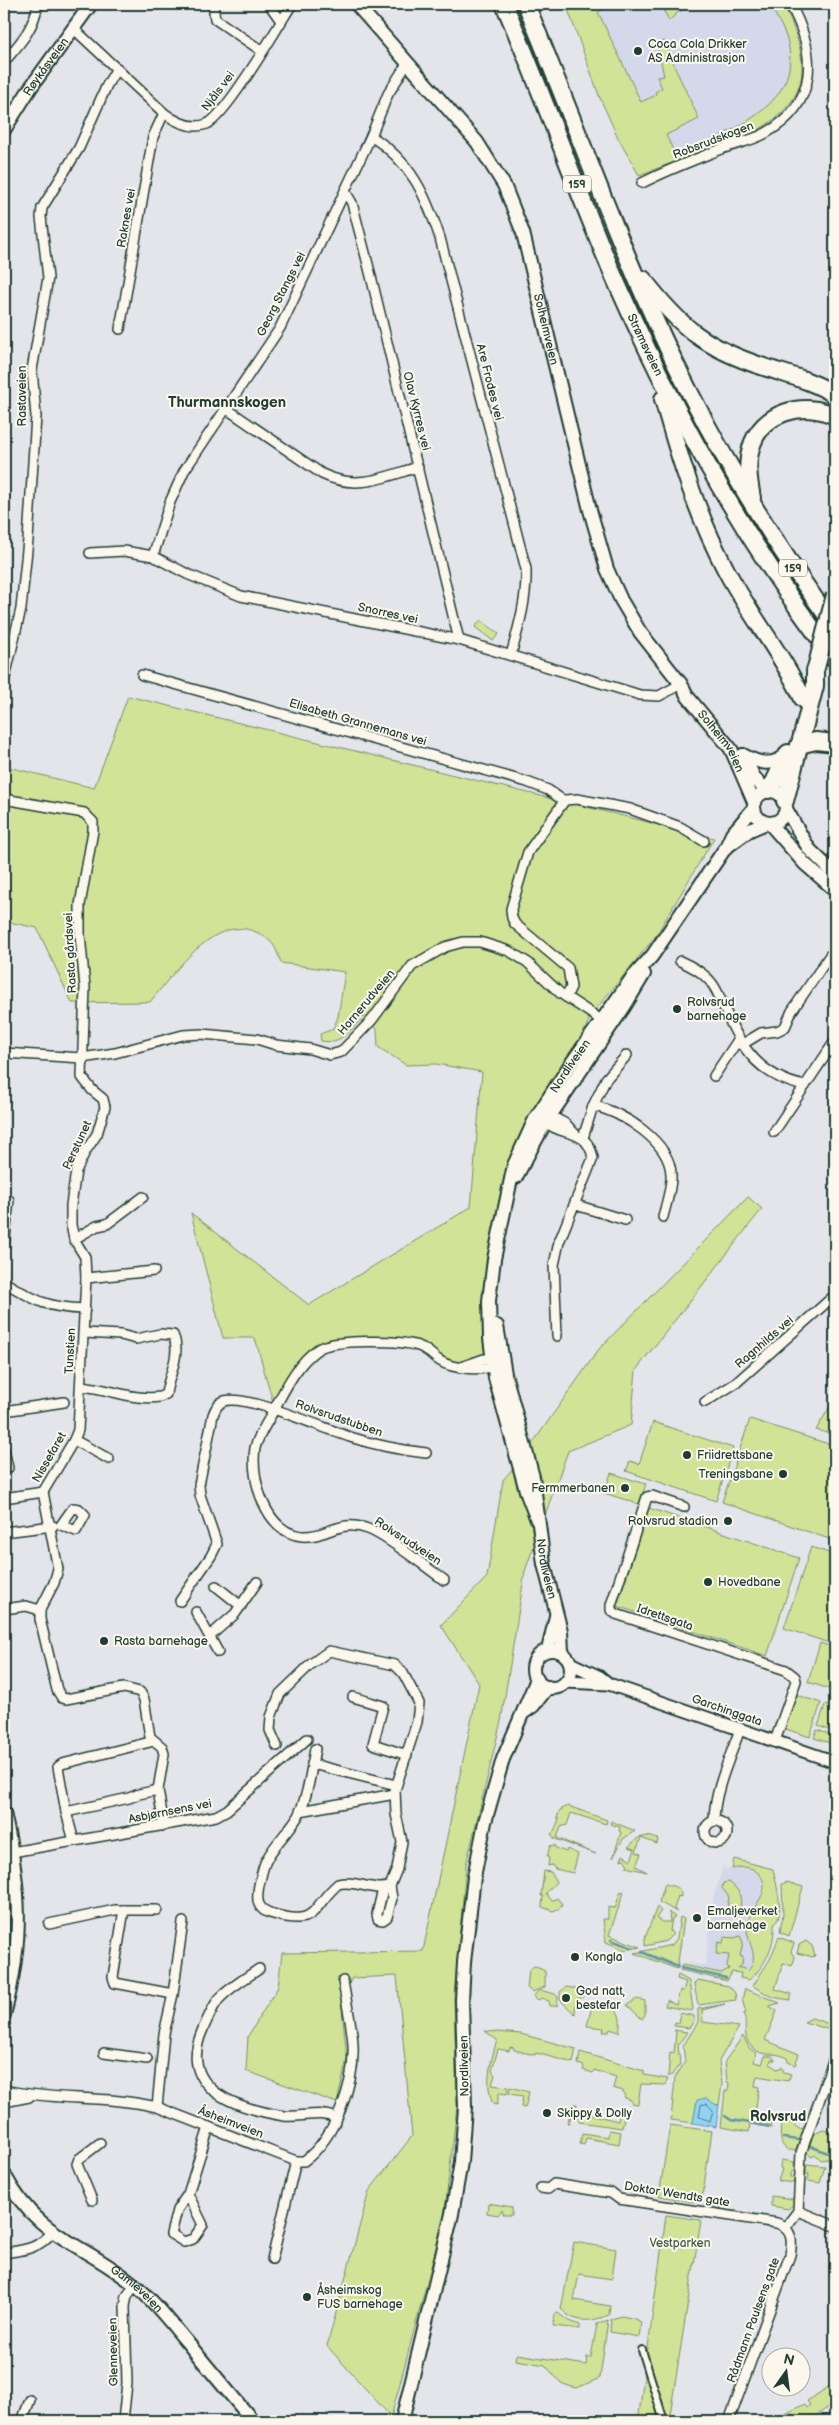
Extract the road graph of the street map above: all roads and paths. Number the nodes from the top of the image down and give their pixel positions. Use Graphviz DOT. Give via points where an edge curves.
graph roads {
  1 [pos="38,4"];
  2 [pos="91,4"];
  3 [pos="213,4"];
  4 [pos="270,4"];
  5 [pos="292,4"];
  6 [pos="356,4"];
  7 [pos="504,4"];
  8 [pos="526,4"];
  9 [pos="790,4"];
  10 [pos="281,22"];
  11 [pos="73,28"];
  12 [pos="262,51"];
  13 [pos="4,62"];
  14 [pos="408,62"];
  15 [pos="117,68"];
  16 [pos="164,113"];
  17 [pos="4,130"];
  18 [pos="371,136"];
  19 [pos="642,183"];
  20 [pos="345,191"];
  21 [pos="628,259"];
  22 [pos="120,329"];
  23 [pos="654,363"];
  24 [pos="835,395"];
  25 [pos="227,409"];
  26 [pos="835,416"];
  27 [pos="418,467"];
  28 [pos="754,507"];
  29 [pos="90,553"];
  30 [pos="153,556"];
  31 [pos="835,594"];
  32 [pos="835,627"];
  33 [pos="459,640"];
  34 [pos="511,655"];
  35 [pos="835,659"];
  36 [pos="815,669"];
  37 [pos="142,674"];
  38 [pos="4,682"];
  39 [pos="681,684"];
  40 [pos="803,700"];
  41 [pos="835,743"];
  42 [pos="793,750"];
  43 [pos="743,755"];
  44 [pos="767,790"];
  45 [pos="4,799"];
  46 [pos="564,801"];
  47 [pos="785,805"];
  48 [pos="753,806"];
  49 [pos="768,823"];
  50 [pos="704,841"];
  51 [pos="726,848"];
  52 [pos="835,874"];
  53 [pos="835,890"];
  54 [pos="835,953"];
  55 [pos="680,961"];
  56 [pos="566,997"];
  57 [pos="606,1023"];
  58 [pos="835,1041"];
  59 [pos="740,1043"];
  60 [pos="4,1052"];
  61 [pos="626,1054"];
  62 [pos="82,1058"];
  63 [pos="714,1076"];
  64 [pos="804,1086"];
  65 [pos="593,1106"];
  66 [pos="545,1117"];
  67 [pos="774,1132"];
  68 [pos="579,1136"];
  69 [pos="143,1197"];
  70 [pos="9,1200"];
  71 [pos="576,1205"];
  72 [pos="663,1216"];
  73 [pos="625,1220"];
  74 [pos="74,1239"];
  75 [pos="4,1246"];
  76 [pos="154,1271"];
  77 [pos="86,1278"];
  78 [pos="4,1282"];
  79 [pos="835,1295"];
  80 [pos="85,1309"];
  81 [pos="84,1332"];
  82 [pos="557,1336"];
  83 [pos="496,1362"];
  84 [pos="81,1390"];
  85 [pos="64,1402"];
  86 [pos="705,1402"];
  87 [pos="275,1409"];
  88 [pos="4,1411"];
  89 [pos="4,1430"];
  90 [pos="4,1440"];
  91 [pos="74,1440"];
  92 [pos="4,1450"];
  93 [pos="426,1454"];
  94 [pos="109,1459"];
  95 [pos="8,1468"];
  96 [pos="43,1492"];
  97 [pos="4,1498"];
  98 [pos="684,1507"];
  99 [pos="61,1525"];
  100 [pos="49,1526"];
  101 [pos="4,1532"];
  102 [pos="444,1580"];
  103 [pos="257,1582"];
  104 [pos="216,1586"];
  105 [pos="180,1601"];
  106 [pos="241,1606"];
  107 [pos="4,1609"];
  108 [pos="40,1610"];
  109 [pos="196,1612"];
  110 [pos="556,1616"];
  111 [pos="210,1636"];
  112 [pos="548,1650"];
  113 [pos="218,1652"];
  114 [pos="562,1652"];
  115 [pos="570,1663"];
  116 [pos="537,1679"];
  117 [pos="565,1682"];
  118 [pos="609,1684"];
  119 [pos="548,1687"];
  120 [pos="353,1697"];
  121 [pos="523,1713"];
  122 [pos="740,1729"];
  123 [pos="307,1739"];
  124 [pos="154,1741"];
  125 [pos="775,1741"];
  126 [pos="277,1746"];
  127 [pos="315,1749"];
  128 [pos="407,1755"];
  129 [pos="835,1762"];
  130 [pos="312,1764"];
  131 [pos="395,1789"];
  132 [pos="158,1790"];
  133 [pos="300,1811"];
  134 [pos="66,1812"];
  135 [pos="4,1813"];
  136 [pos="714,1821"];
  137 [pos="164,1826"];
  138 [pos="74,1841"];
  139 [pos="12,1852"];
  140 [pos="124,1910"];
  141 [pos="157,1910"];
  142 [pos="183,1922"];
  143 [pos="49,1924"];
  144 [pos="259,1969"];
  145 [pos="343,1981"];
  146 [pos="173,1994"];
  147 [pos="4,2015"];
  148 [pos="104,2053"];
  149 [pos="835,2055"];
  150 [pos="147,2059"];
  151 [pos="4,2090"];
  152 [pos="32,2096"];
  153 [pos="4,2102"];
  154 [pos="157,2107"];
  155 [pos="336,2118"];
  156 [pos="209,2127"];
  157 [pos="100,2143"];
  158 [pos="300,2161"];
  159 [pos="4,2174"];
  160 [pos="541,2188"];
  161 [pos="188,2194"];
  162 [pos="92,2200"];
  163 [pos="798,2211"];
  164 [pos="783,2226"];
  165 [pos="835,2226"];
  166 [pos="52,2232"];
  167 [pos="4,2253"];
  168 [pos="272,2259"];
  169 [pos="135,2285"];
  170 [pos="642,2350"];
  171 [pos="30,2400"];
  172 [pos="22,2421"];
  173 [pos="123,2421"];
  174 [pos="253,2421"];
  175 [pos="402,2421"];
  176 [pos="664,2421"];
  177 [pos="729,2421"];
  1 -- 13 [label="street" via="28,34"];
  2 -- 11 [label="main road, Røykåsveien"];
  3 -- 12 [label="street" via="215,19"];
  4 -- 10 [label="street"];
  5 -- 10 [label="street, Njåls vei"];
  6 -- 14 [label="main road, Solheimveien"];
  7 -- 23 [label="highway, Strømsveien / 159" via="601,246"];
  8 -- 21 [label="highway, Strømsveien / 159"];
  9 -- 19 [label="street, Robsrudskogen" via="803,29 810,66 804,94 788,117 777,127 755,138"];
  10 -- 12 [label="street, Njåls vei"];
  11 -- 15 [label="street, Njåls vei"];
  11 -- 17 [label="main road, Røykåsveien"];
  12 -- 16 [label="street, Njåls vei" via="224,107 208,124 194,126 177,122"];
  14 -- 18 [label="street, Georg Stangs vei" via="394,81"];
  14 -- 39 [label="main road, Solheimveien" via="478,142 510,198 523,233 607,569 633,622"];
  15 -- 16 [label="street, Njåls vei"];
  15 -- 38 [label="street, Rastaveien" via="106,85 79,148 42,208 48,278 32,370 36,416 28,540 21,609"];
  16 -- 22 [label="street, Raknes vei" via="153,137"];
  18 -- 20 [label="street, Georg Stangs vei"];
  18 -- 34 [label="street, Are Frodes vei" via="390,148 410,171 422,190 440,238 526,569 523,609"];
  20 -- 25 [label="street, Georg Stangs vei" via="280,328"];
  20 -- 27 [label="street, Olav Kyrres vei" via="352,203"];
  21 -- 24 [label="highway" via="679,322 702,341"];
  21 -- 28 [label="highway, Strømsveien / 159" via="690,392"];
  23 -- 35 [label="highway, Strømsveien / 159" via="692,439 746,531"];
  23 -- 40 [label="highway" via="679,458 714,547"];
  25 -- 27 [label="street" via="336,481 363,483"];
  25 -- 30 [label="street, Georg Stangs vei" via="184,471 170,502"];
  26 -- 28 [label="highway" via="812,409 796,409 778,415 764,426 754,440 748,463"];
  27 -- 33 [label="street, Olav Kyrres vei"];
  28 -- 32 [label="highway, Strømsveien / 159"];
  29 -- 30 [label="street, Snorres vei" via="124,552"];
  30 -- 33 [label="street, Snorres vei" via="241,596"];
  31 -- 36 [label="highway, bridge"];
  33 -- 34 [label="street, Snorres vei"];
  34 -- 39 [label="street, Snorres vei" via="648,697 659,696"];
  36 -- 40 [label="highway"];
  36 -- 42 [label="highway" via="815,686"];
  37 -- 46 [label="street, Elisabeth Grannemans vei" via="527,782"];
  39 -- 43 [label="main road, Solheimveien" via="693,692"];
  39 -- 48 [label="main road, Solheimveien" via="731,749"];
  40 -- 42 [label="highway"];
  41 -- 42 [label="highway" via="816,741"];
  42 -- 43 [label="main road" via="781,760 769,764"];
  42 -- 44 [label="highway"];
  42 -- 47 [label="highway"];
  43 -- 44 [label="main road, Solheimveien" via="754,777"];
  44 -- 47 [label="main road" via="778,793"];
  44 -- 48 [label="main road, Nordliveien" via="757,796"];
  45 -- 62 [label="street, Rasta gårdsvei" via="67,809 84,814 93,822 80,905 86,987"];
  46 -- 50 [label="street" via="577,799 630,809 680,827"];
  46 -- 56 [label="street" via="528,852 511,913 515,924 568,968 571,987"];
  47 -- 49 [label="main road, Nordliveien" via="779,820"];
  47 -- 52 [label="main road" via="809,850"];
  48 -- 49 [label="main road" via="756,816"];
  48 -- 51 [label="main road, Nordliveien" via="732,834"];
  49 -- 51 [label="main road, Nordliveien" via="750,830"];
  49 -- 53 [label="main road" via="805,864"];
  51 -- 57 [label="main road, Nordliveien" via="652,956 632,978"];
  54 -- 59 [label="street" via="830,955 792,1011 785,1027"];
  55 -- 59 [label="street" via="699,971 713,985"];
  56 -- 57 [label="street, Hornerudveien"];
  56 -- 62 [label="street, Hornerudveien" via="527,962 509,951 480,942 462,942 445,947 412,966 372,1020 341,1052 330,1055 257,1039 202,1034"];
  57 -- 66 [label="main road, Nordliveien"];
  58 -- 64 [label="street"];
  59 -- 63 [label="street"];
  59 -- 64 [label="street" via="748,1054 775,1076"];
  60 -- 62 [label="street, Hornerudveien"];
  61 -- 65 [label="street" via="606,1079"];
  62 -- 74 [label="street, Perstunet" via="82,1077 103,1099 105,1107 97,1134 76,1171 71,1205"];
  64 -- 67 [label="street"];
  65 -- 68 [label="street"];
  65 -- 72 [label="street" via="625,1117 664,1152 672,1176"];
  66 -- 68 [label="street"];
  66 -- 83 [label="main road, Nordliveien" via="518,1153 496,1244 492,1286"];
  68 -- 71 [label="street" via="591,1146 592,1158"];
  69 -- 74 [label="street" via="107,1224"];
  70 -- 75 [label="street"];
  71 -- 73 [label="street"];
  71 -- 82 [label="street" via="559,1242 554,1265"];
  74 -- 77 [label="street, Perstunet" via="85,1257"];
  76 -- 77 [label="street"];
  77 -- 80 [label="street, Perstunet"];
  78 -- 80 [label="street" via="39,1303"];
  79 -- 86 [label="street, Ragnhilds vei" via="736,1383"];
  80 -- 81 [label="street, Tunstien"];
  81 -- 84 [label="street, Tunstien"];
  81 -- 84 [label="street" via="136,1339 173,1335 175,1362 167,1380 166,1394 160,1397 119,1394 98,1388"];
  83 -- 87 [label="street, Rolvsrudveien" via="471,1362 461,1367 444,1364 428,1351 408,1344 358,1341 326,1345 309,1357"];
  83 -- 110 [label="main road, Nordliveien" via="533,1477 537,1520"];
  84 -- 91 [label="street, Nissefaret" via="78,1430"];
  85 -- 88 [label="street"];
  87 -- 93 [label="street, Rolvsrudstubben" via="349,1437"];
  87 -- 102 [label="street, Rolvsrudveien" via="256,1446 254,1465 258,1487 274,1521 288,1533 304,1536 351,1524 370,1530"];
  87 -- 105 [label="street" via="233,1400 223,1401 216,1407 199,1485 217,1544"];
  89 -- 90 [label="street"];
  91 -- 94 [label="street"];
  91 -- 96 [label="street, Nissefaret"];
  92 -- 95 [label="street"];
  96 -- 97 [label="street, Nissefaret"];
  96 -- 100 [label="street"];
  98 -- 125 [label="street, Idrettsgata" via="647,1497 611,1610 786,1670 795,1677"];
  99 -- 100 [label="street"];
  100 -- 101 [label="street"];
  100 -- 108 [label="street" via="58,1569"];
  103 -- 106 [label="street"];
  104 -- 106 [label="street"];
  106 -- 111 [label="street"];
  107 -- 108 [label="street" via="26,1606"];
  108 -- 124 [label="street" via="60,1696 66,1699 124,1688 140,1692"];
  109 -- 111 [label="street"];
  110 -- 112 [label="main road, Nordliveien"];
  110 -- 114 [label="main road, Nordliveien"];
  111 -- 113 [label="street"];
  112 -- 114 [label="main road"];
  112 -- 116 [label="main road" via="535,1662"];
  114 -- 115 [label="main road"];
  115 -- 117 [label="main road" via="571,1674"];
  115 -- 118 [label="street, Garchinggata"];
  116 -- 119 [label="main road"];
  116 -- 121 [label="main road, Nordliveien"];
  117 -- 118 [label="street, Garchinggata"];
  117 -- 119 [label="main road" via="558,1687"];
  118 -- 122 [label="street, Garchinggata"];
  119 -- 121 [label="main road, Nordliveien"];
  120 -- 128 [label="street" via="383,1706 373,1744"];
  121 -- 175 [label="main road, Nordliveien" via="497,1777 474,1877 462,2000 465,2107 461,2162 454,2206"];
  122 -- 125 [label="street, Garchinggata"];
  122 -- 136 [label="street" via="720,1786"];
  123 -- 137 [label="street, Asbjørnsens vei" via="227,1810 216,1816"];
  124 -- 132 [label="street" via="162,1747 164,1754"];
  124 -- 134 [label="street" via="58,1767"];
  125 -- 129 [label="street, Garchinggata"];
  126 -- 128 [label="street" via="270,1730 271,1717 280,1694 317,1659 334,1651 391,1663 403,1673 420,1711"];
  127 -- 130 [label="street"];
  128 -- 131 [label="street"];
  130 -- 131 [label="street"];
  130 -- 133 [label="street"];
  131 -- 133 [label="street"];
  131 -- 133 [label="street" via="402,1842 397,1868 386,1888 354,1882 338,1884 316,1910 308,1917 298,1919 263,1911 257,1895 265,1862"];
  132 -- 134 [label="street"];
  132 -- 137 [label="street"];
  134 -- 138 [label="street"];
  135 -- 139 [label="main road"];
  137 -- 138 [label="street, Asbjørnsens vei"];
  138 -- 139 [label="street, Asbjørnsens vei"];
  139 -- 147 [label="main road" via="19,1925"];
  140 -- 141 [label="street"];
  140 -- 143 [label="street"];
  140 -- 146 [label="street" via="113,1977 115,1984"];
  142 -- 146 [label="street"];
  144 -- 155 [label="street, Åsheimveien" via="219,1999 212,2010 197,2042 197,2068 211,2091 245,2106 286,2116 322,2114"];
  145 -- 155 [label="street" via="353,2056"];
  146 -- 154 [label="street" via="164,2034"];
  148 -- 150 [label="street"];
  149 -- 163 [label="street" via="801,2154"];
  151 -- 152 [label="street, Åsheimveien"];
  152 -- 153 [label="street, Åsheimveien"];
  152 -- 154 [label="street, Åsheimveien" via="125,2100"];
  154 -- 156 [label="street, Åsheimveien"];
  155 -- 158 [label="street" via="330,2134 318,2150"];
  156 -- 158 [label="street, Åsheimveien"];
  156 -- 161 [label="street"];
  157 -- 162 [label="street" via="77,2164"];
  158 -- 168 [label="street"];
  159 -- 166 [label="main road, Gamleveien" via="23,2204"];
  160 -- 164 [label="street, Doktor Wendts gate" via="548,2189 554,2184"];
  161 -- 161 [label="street" via="203,2225 193,2239 184,2242 171,2234 177,2210"];
  163 -- 164 [label="street"];
  163 -- 165 [label="street"];
  164 -- 177 [label="street, Rådmann Paulsens gate" via="792,2238 790,2255"];
  166 -- 167 [label="street" via="45,2242 36,2247"];
  166 -- 169 [label="main road, Gamleveien"];
  169 -- 173 [label="street, Glenneveien" via="125,2306 127,2383"];
  169 -- 174 [label="main road, Gamleveien" via="156,2304"];
  170 -- 176 [label="street"];
  171 -- 172 [label="street"];
}
